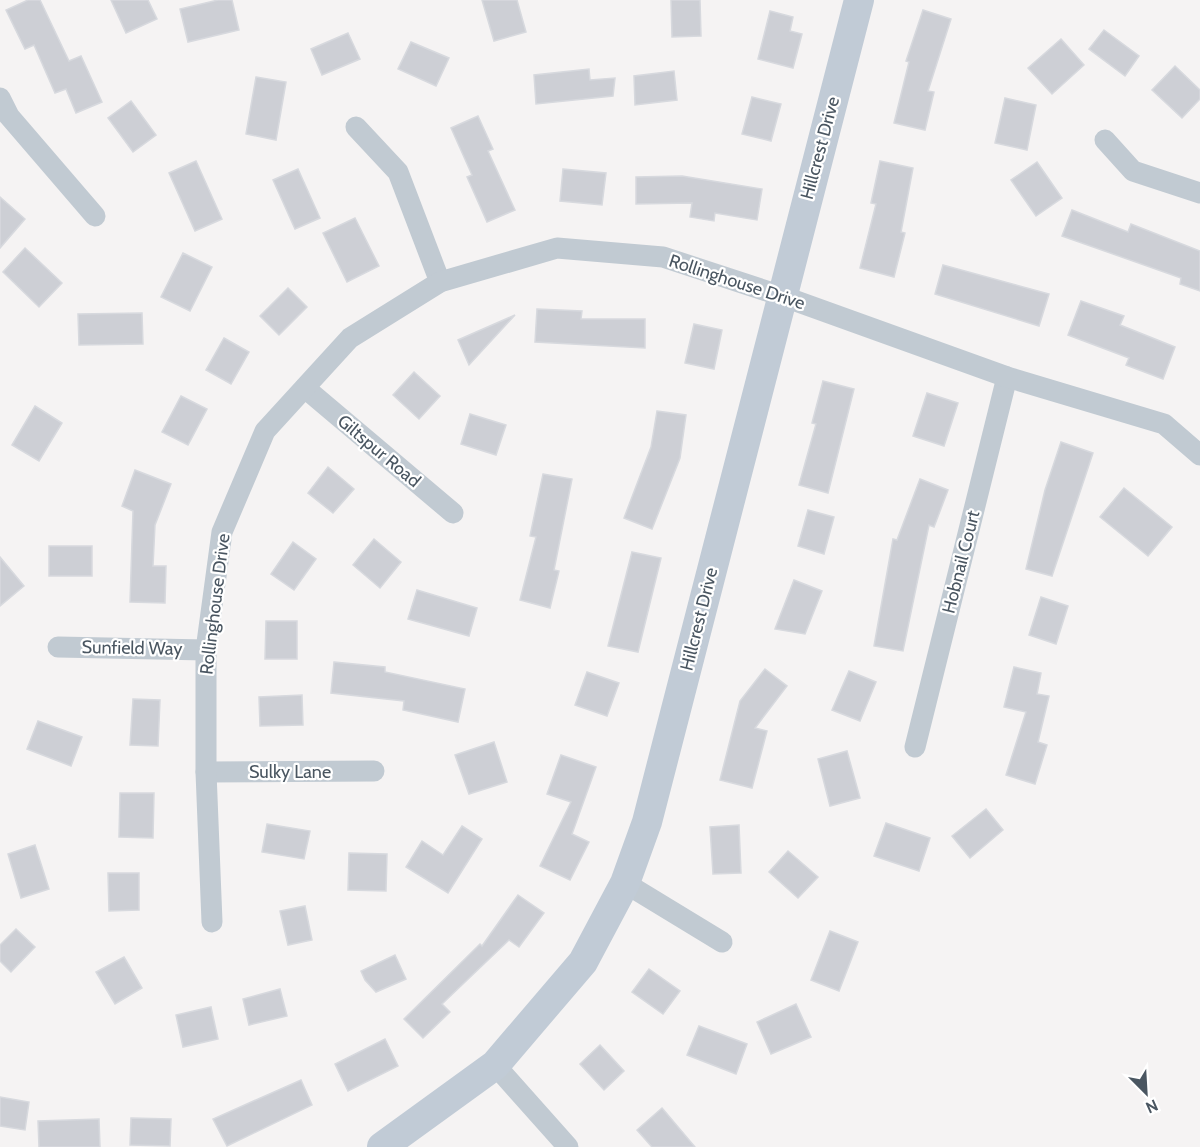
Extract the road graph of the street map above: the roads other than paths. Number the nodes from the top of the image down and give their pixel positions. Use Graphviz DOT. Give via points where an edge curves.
graph roads {
  1 [pos="859,0"];
  2 [pos="3,111"];
  3 [pos="356,127"];
  4 [pos="1105,140"];
  5 [pos="1200,193"];
  6 [pos="95,216"];
  7 [pos="440,282"];
  8 [pos="782,296"];
  9 [pos="1007,377"];
  10 [pos="305,388"];
  11 [pos="1200,455"];
  12 [pos="453,513"];
  13 [pos="58,647"];
  14 [pos="206,650"];
  15 [pos="915,747"];
  16 [pos="374,771"];
  17 [pos="206,772"];
  18 [pos="625,883"];
  19 [pos="212,922"];
  20 [pos="722,942"];
  21 [pos="495,1065"];
  22 [pos="382,1147"];
  23 [pos="568,1147"];
  1 -- 8 [label="street, Hillcrest Drive"];
  2 -- 6 [label="street"];
  3 -- 7 [label="street" via="398,172"];
  4 -- 5 [label="street" via="1133,171"];
  7 -- 8 [label="street, Rollinghouse Drive" via="557,248 663,257"];
  7 -- 10 [label="street, Rollinghouse Drive" via="350,338"];
  8 -- 9 [label="street, Rollinghouse Drive"];
  8 -- 18 [label="street, Hillcrest Drive" via="647,822"];
  9 -- 11 [label="street, Rollinghouse Drive" via="1164,424"];
  9 -- 15 [label="street, Hobnail Court"];
  10 -- 12 [label="street, Giltspur Road"];
  10 -- 14 [label="street, Rollinghouse Drive" via="265,431 222,532"];
  13 -- 14 [label="street, Sunfield Way"];
  14 -- 17 [label="street, Rollinghouse Drive"];
  16 -- 17 [label="street, Sulky Lane"];
  17 -- 19 [label="street, Rollinghouse Drive"];
  18 -- 20 [label="street"];
  18 -- 21 [label="street, Hillcrest Drive" via="583,962"];
  21 -- 22 [label="street, Hillcrest Drive"];
  21 -- 23 [label="street"];
}
